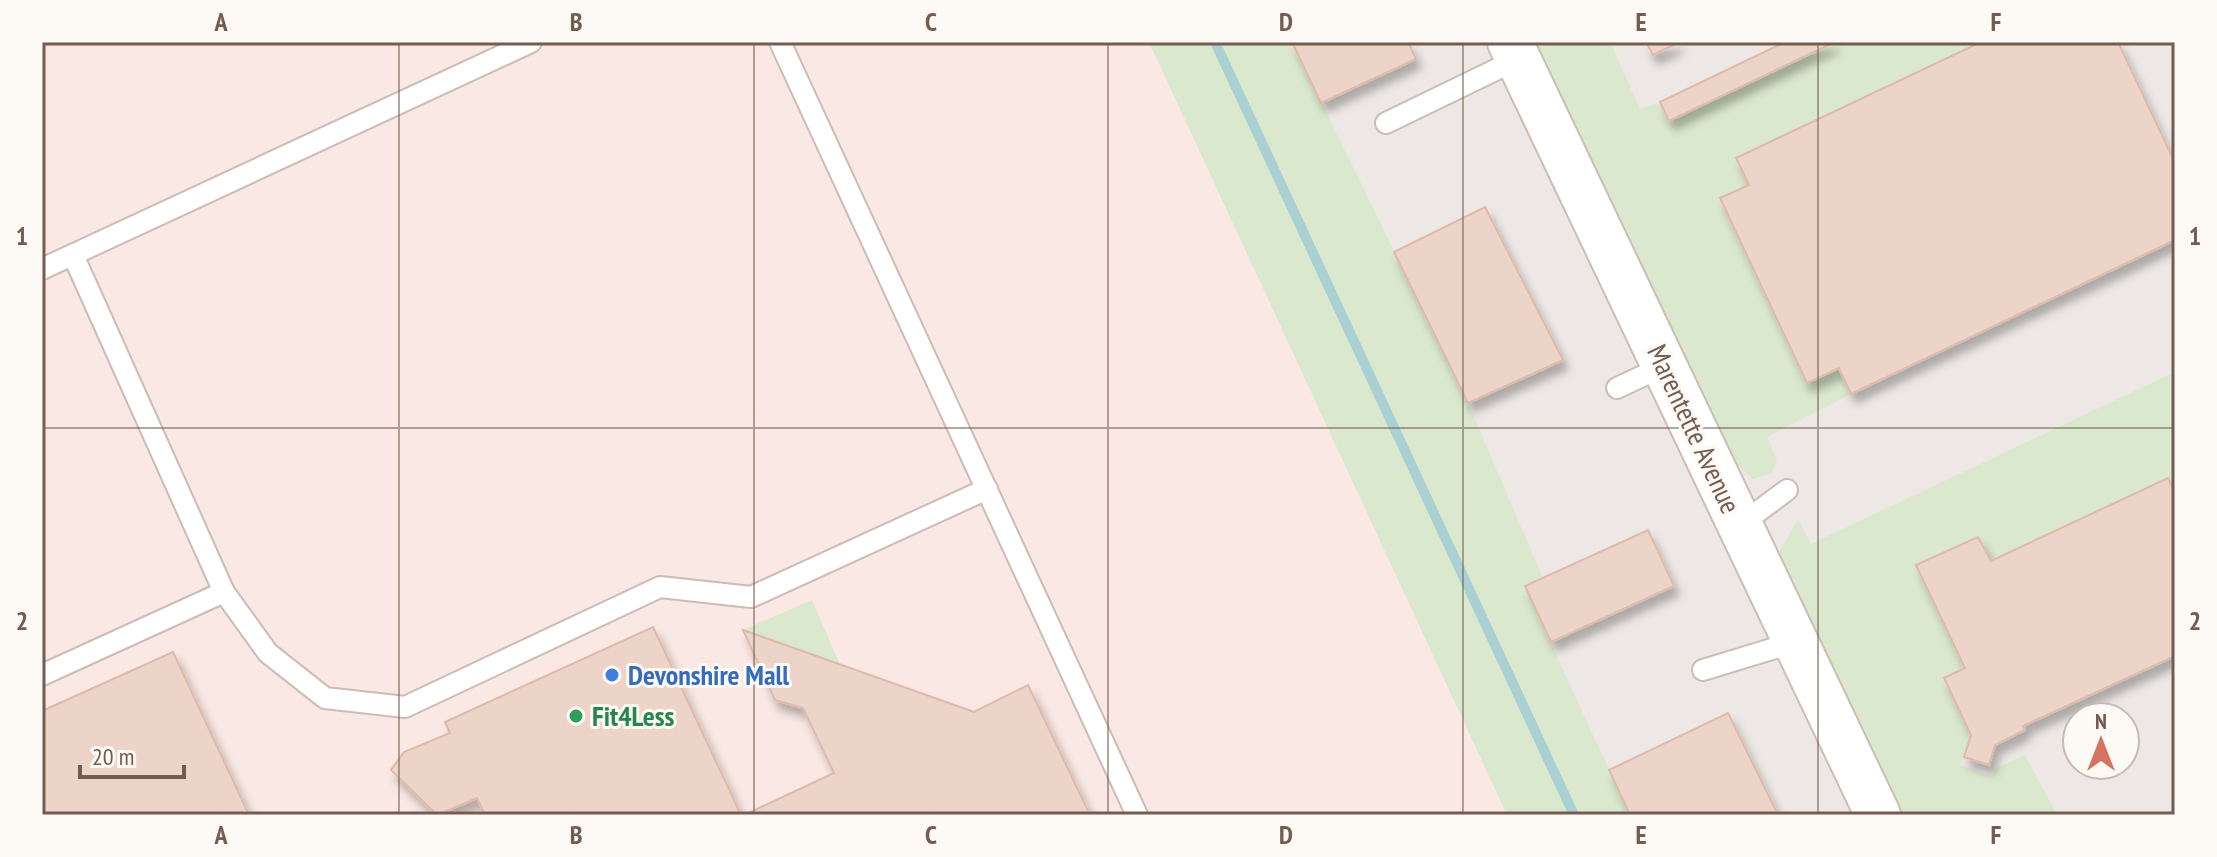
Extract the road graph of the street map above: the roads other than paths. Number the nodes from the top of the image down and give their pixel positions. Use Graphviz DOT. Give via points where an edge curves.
graph roads {
  1 [pos="531,42"];
  2 [pos="780,42"];
  3 [pos="1514,50"];
  4 [pos="1386,123"];
  5 [pos="73,255"];
  6 [pos="42,269"];
  7 [pos="1664,366"];
  8 [pos="1617,388"];
  9 [pos="987,489"];
  10 [pos="1787,490"];
  11 [pos="1740,525"];
  12 [pos="224,592"];
  13 [pos="1795,642"];
  14 [pos="1703,670"];
  15 [pos="42,675"];
  16 [pos="1137,815"];
  17 [pos="1878,815"];
  1 -- 5 [label="lane"];
  2 -- 9 [label="lane"];
  3 -- 4 [label="lane"];
  3 -- 7 [label="street, Marentette Avenue"];
  5 -- 6 [label="lane"];
  5 -- 12 [label="lane"];
  7 -- 8 [label="lane"];
  7 -- 11 [label="street, Marentette Avenue"];
  9 -- 12 [label="lane" via="751,597 660,587 405,707 325,698 268,653"];
  9 -- 16 [label="lane"];
  10 -- 11 [label="lane"];
  11 -- 13 [label="street, Marentette Avenue"];
  12 -- 15 [label="lane"];
  13 -- 14 [label="lane"];
  13 -- 17 [label="street, Marentette Avenue"];
}
